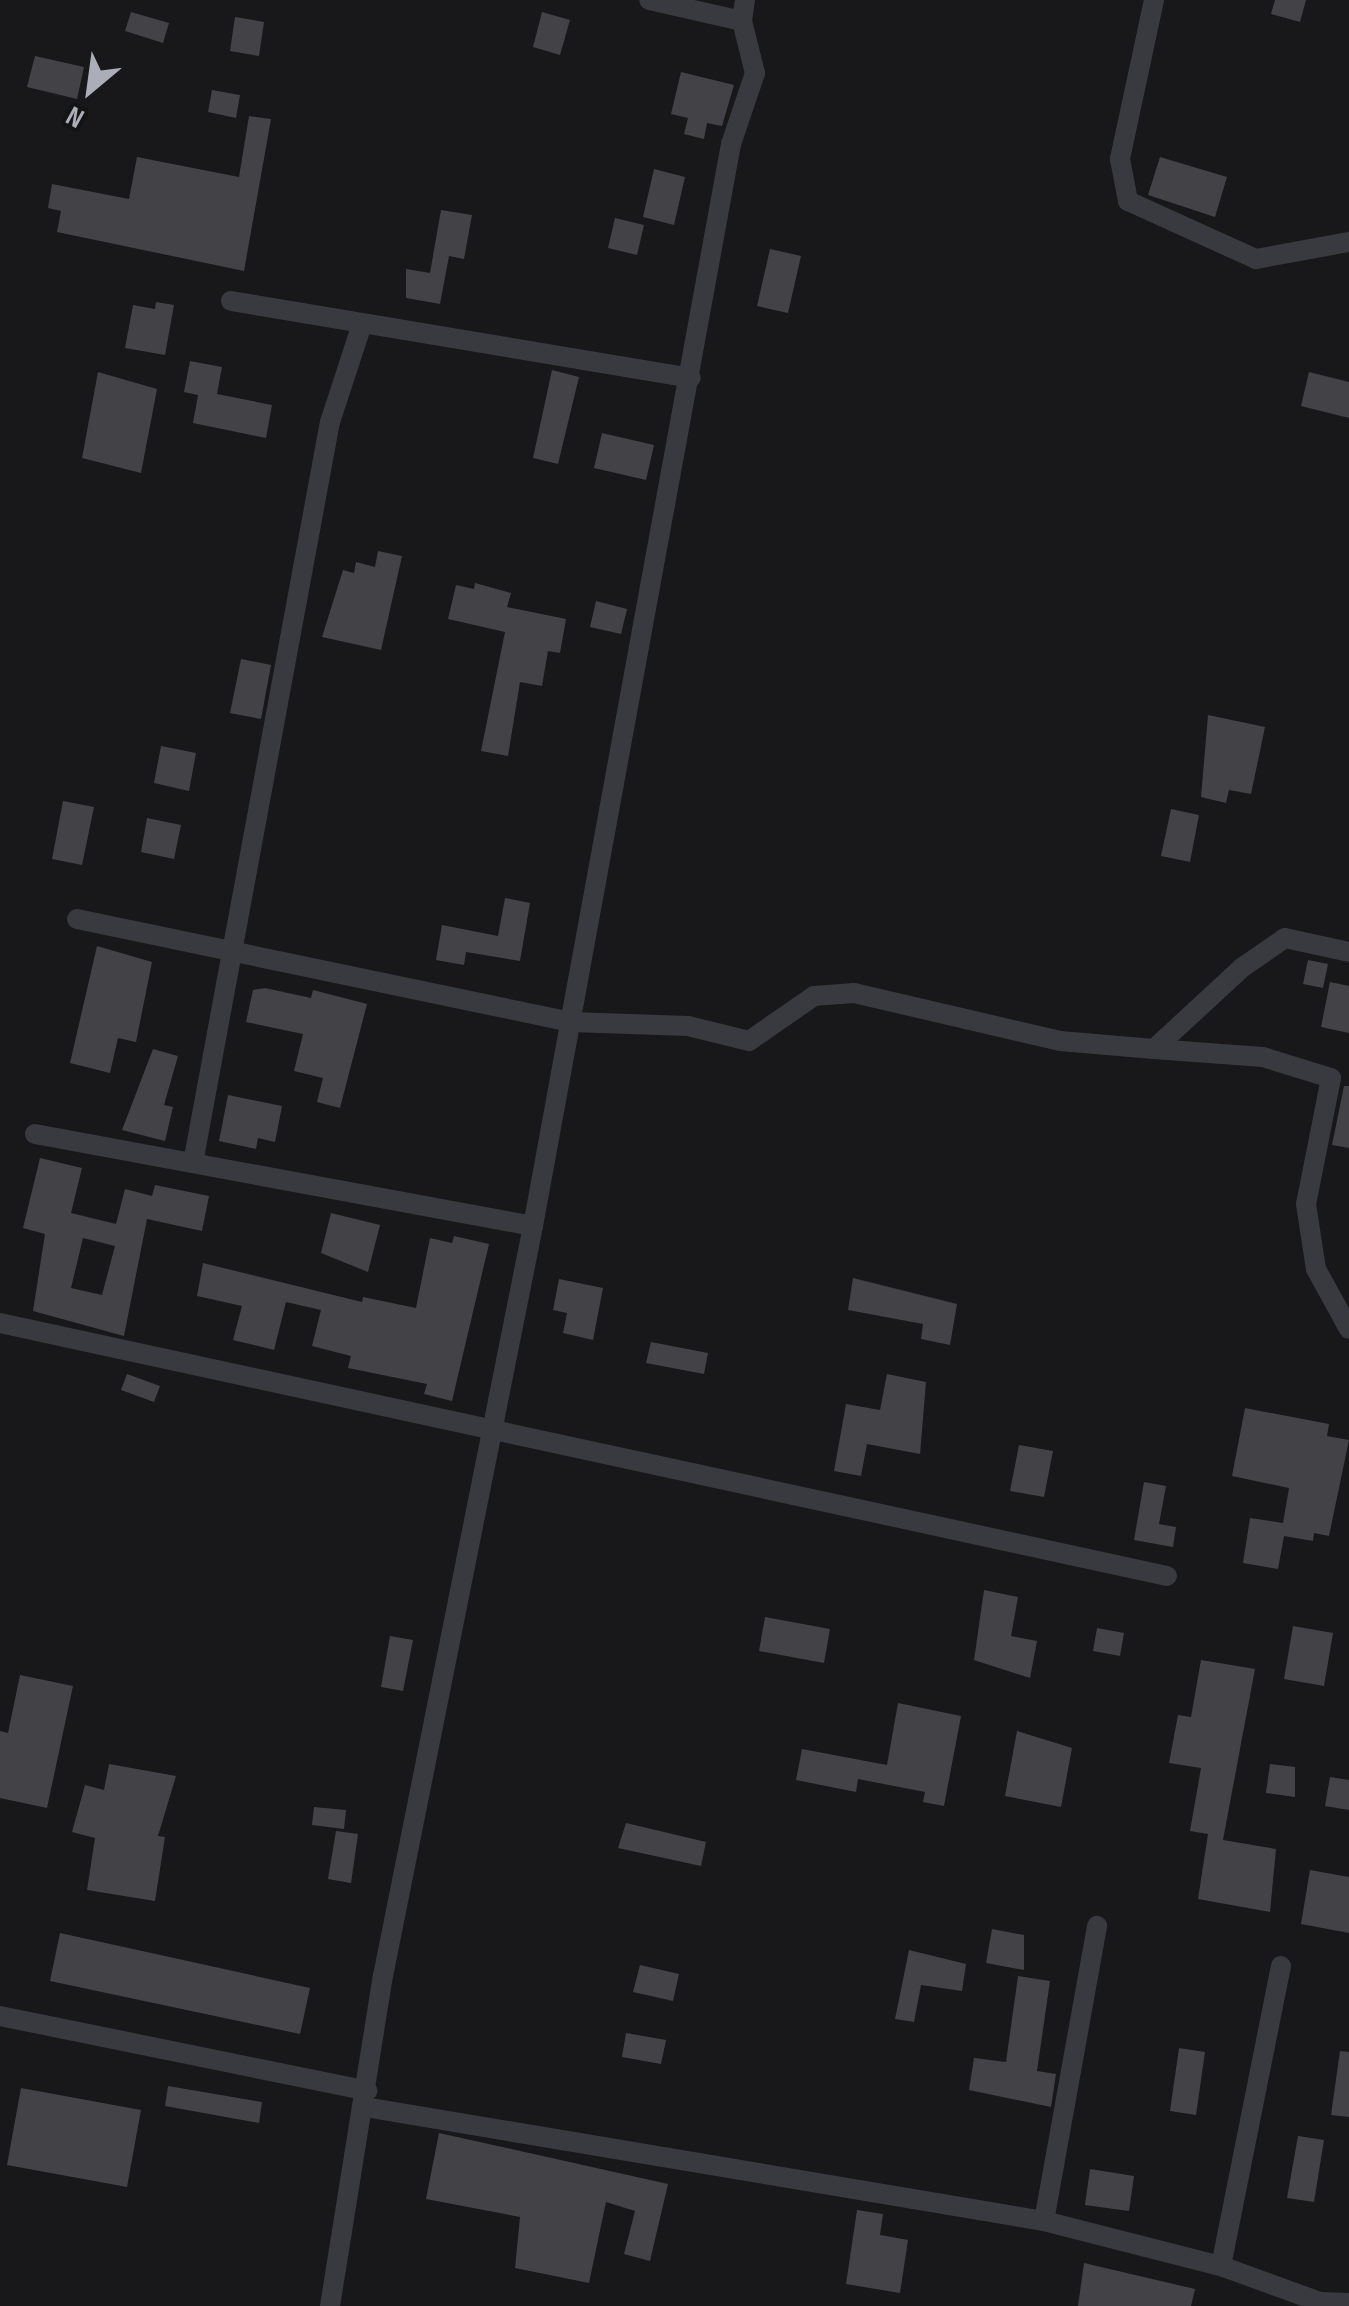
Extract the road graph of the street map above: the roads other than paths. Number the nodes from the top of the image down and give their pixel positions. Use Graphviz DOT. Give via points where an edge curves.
graph roads {
  1 [pos="649,0"];
  2 [pos="1154,0"];
  3 [pos="743,11"];
  4 [pos="1349,242"];
  5 [pos="230,301"];
  6 [pos="362,324"];
  7 [pos="691,378"];
  8 [pos="77,919"];
  9 [pos="234,952"];
  10 [pos="1349,952"];
  11 [pos="571,1022"];
  12 [pos="1154,1049"];
  13 [pos="35,1134"];
  14 [pos="193,1163"];
  15 [pos="533,1226"];
  16 [pos="0,1323"];
  17 [pos="1349,1329"];
  18 [pos="492,1428"];
  19 [pos="1167,1576"];
  20 [pos="1097,1926"];
  21 [pos="1281,1966"];
  22 [pos="0,2016"];
  23 [pos="366,2099"];
  24 [pos="1044,2221"];
  25 [pos="1221,2266"];
  26 [pos="1349,2303"];
  27 [pos="330,2306"];
  1 -- 3 [label="street"];
  2 -- 4 [label="street" via="1120,159 1128,201 1256,259"];
  3 -- 7 [label="street" via="755,74 731,144"];
  5 -- 6 [label="street"];
  6 -- 7 [label="street"];
  6 -- 9 [label="street" via="330,422"];
  7 -- 11 [label="street"];
  8 -- 9 [label="street"];
  9 -- 11 [label="street"];
  9 -- 14 [label="street"];
  10 -- 12 [label="street" via="1285,938 1243,967"];
  11 -- 12 [label="street" via="688,1026 749,1041 814,996 854,993 1060,1041"];
  11 -- 15 [label="street"];
  12 -- 17 [label="street" via="1262,1057 1331,1078 1306,1204 1316,1269"];
  13 -- 14 [label="street"];
  14 -- 15 [label="street"];
  15 -- 18 [label="street"];
  16 -- 18 [label="street"];
  18 -- 19 [label="street"];
  18 -- 23 [label="street" via="383,1976"];
  20 -- 24 [label="street"];
  21 -- 25 [label="street"];
  22 -- 23 [label="street"];
  23 -- 24 [label="street"];
  23 -- 27 [label="street"];
  24 -- 25 [label="street"];
  25 -- 26 [label="street" via="1320,2302"];
}
